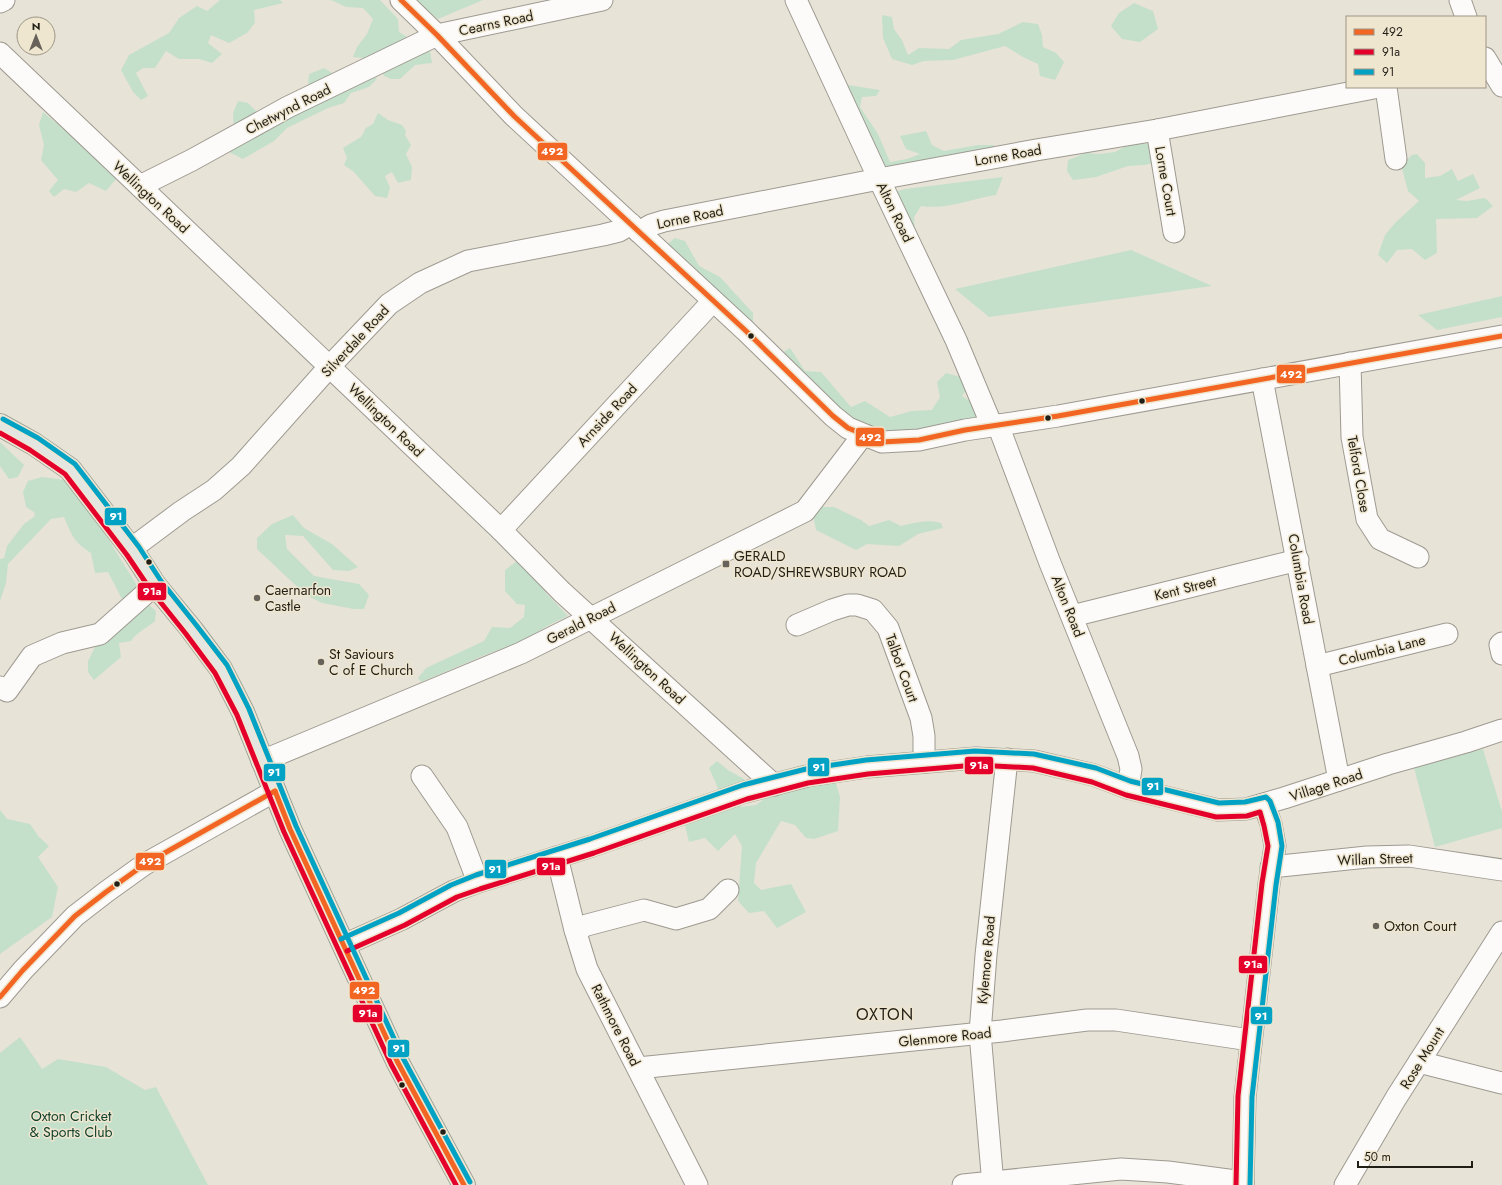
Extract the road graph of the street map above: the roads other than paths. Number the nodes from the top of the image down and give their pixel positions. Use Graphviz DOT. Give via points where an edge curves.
graph roads {
  1 [pos="4,0"];
  2 [pos="401,0"];
  3 [pos="602,0"];
  4 [pos="796,0"];
  5 [pos="1460,0"];
  6 [pos="0,2"];
  7 [pos="1466,16"];
  8 [pos="437,35"];
  9 [pos="0,53"];
  10 [pos="1374,88"];
  11 [pos="1386,88"];
  12 [pos="1157,130"];
  13 [pos="1396,159"];
  14 [pos="879,179"];
  15 [pos="140,186"];
  16 [pos="635,228"];
  17 [pos="1174,232"];
  18 [pos="713,301"];
  19 [pos="1502,336"];
  20 [pos="1350,363"];
  21 [pos="330,366"];
  22 [pos="1262,378"];
  23 [pos="0,425"];
  24 [pos="995,426"];
  25 [pos="863,435"];
  26 [pos="502,530"];
  27 [pos="131,548"];
  28 [pos="1418,557"];
  29 [pos="1298,560"];
  30 [pos="155,585"];
  31 [pos="1072,616"];
  32 [pos="592,618"];
  33 [pos="798,625"];
  34 [pos="1447,634"];
  35 [pos="1502,643"];
  36 [pos="1502,654"];
  37 [pos="1317,666"];
  38 [pos="0,687"];
  39 [pos="1502,730"];
  40 [pos="1007,759"];
  41 [pos="262,761"];
  42 [pos="924,762"];
  43 [pos="422,776"];
  44 [pos="1339,780"];
  45 [pos="774,785"];
  46 [pos="1128,788"];
  47 [pos="275,791"];
  48 [pos="1264,804"];
  49 [pos="557,857"];
  50 [pos="1271,867"];
  51 [pos="1502,870"];
  52 [pos="478,882"];
  53 [pos="728,890"];
  54 [pos="575,930"];
  55 [pos="1502,932"];
  56 [pos="344,945"];
  57 [pos="0,997"];
  58 [pos="980,1033"];
  59 [pos="1250,1040"];
  60 [pos="1419,1062"];
  61 [pos="638,1068"];
  62 [pos="1502,1083"];
  63 [pos="993,1183"];
  64 [pos="1243,1184"];
  65 [pos="464,1185"];
  66 [pos="697,1185"];
  67 [pos="964,1185"];
  68 [pos="1345,1185"];
  1 -- 6 [label="street"];
  2 -- 8 [label="street"];
  3 -- 8 [label="street, Cearns Road"];
  4 -- 14 [label="street, Alton Road"];
  5 -- 7 [label="street"];
  8 -- 15 [label="street, Chetwynd Road" via="288,107"];
  8 -- 16 [label="street" via="514,116"];
  9 -- 15 [label="street, Wellington Road"];
  10 -- 12 [label="street, Lorne Road"];
  11 -- 13 [label="street"];
  12 -- 14 [label="street, Lorne Road"];
  12 -- 17 [label="street, Lorne Court"];
  14 -- 16 [label="street, Lorne Road"];
  14 -- 24 [label="street, Alton Road"];
  15 -- 21 [label="street, Wellington Road"];
  16 -- 18 [label="street"];
  16 -- 21 [label="street, Silverdale Road" via="468,260 449,268 420,283 389,304"];
  18 -- 25 [label="street" via="833,416 848,428"];
  18 -- 26 [label="street, Arnside Road"];
  19 -- 20 [label="street"];
  20 -- 22 [label="street"];
  20 -- 28 [label="street, Telford Close" via="1352,437 1367,519 1380,539"];
  21 -- 26 [label="street, Wellington Road"];
  21 -- 27 [label="street, Silverdale Road" via="241,466 214,490"];
  22 -- 24 [label="street"];
  22 -- 29 [label="street, Columbia Road"];
  23 -- 27 [label="main road" via="34,444 70,469"];
  24 -- 25 [label="street" via="919,440 882,442"];
  24 -- 31 [label="street, Alton Road"];
  25 -- 32 [label="street, Gerald Road" via="805,512"];
  26 -- 32 [label="street, Wellington Road" via="562,592"];
  27 -- 30 [label="main road"];
  29 -- 31 [label="street, Kent Street"];
  29 -- 37 [label="street, Columbia Road"];
  30 -- 38 [label="street" via="100,634 62,643 32,656 7,691"];
  30 -- 41 [label="main road" via="221,669"];
  31 -- 46 [label="street, Alton Road" via="1128,756 1131,769"];
  32 -- 41 [label="street, Gerald Road" via="521,653"];
  32 -- 45 [label="street, Wellington Road"];
  33 -- 42 [label="street, Talbot Court" via="848,605 873,610 888,628 920,718 924,736"];
  34 -- 37 [label="street, Columbia Lane"];
  35 -- 36 [label="street"];
  37 -- 44 [label="street, Columbia Road"];
  39 -- 44 [label="street, Village Road"];
  40 -- 42 [label="street, Village Road" via="976,758"];
  40 -- 46 [label="street, Village Road" via="1034,761 1094,775"];
  40 -- 58 [label="street, Kylemore Road"];
  41 -- 47 [label="main road"];
  42 -- 45 [label="street, Village Road" via="867,767 815,775"];
  43 -- 52 [label="street" via="457,827"];
  44 -- 48 [label="street, Village Road"];
  45 -- 49 [label="street, Village Road" via="745,792"];
  46 -- 48 [label="street, Village Road" via="1218,810 1246,809"];
  47 -- 56 [label="main road"];
  47 -- 57 [label="street" via="145,864 106,892 75,916"];
  48 -- 50 [label="street" via="1275,846"];
  49 -- 52 [label="street, Village Road"];
  49 -- 54 [label="street, Rathmore Road"];
  50 -- 51 [label="street, Willan Street" via="1367,857 1409,856"];
  50 -- 59 [label="street"];
  52 -- 56 [label="street, Village Road" via="454,891 402,919"];
  53 -- 54 [label="street" via="709,909 676,919 644,910"];
  54 -- 61 [label="street, Rathmore Road" via="587,969"];
  55 -- 60 [label="street, Rose Mount"];
  56 -- 65 [label="main road" via="397,1061"];
  58 -- 59 [label="street, Glenmore Road" via="1087,1020 1116,1020"];
  58 -- 61 [label="street, Glenmore Road"];
  58 -- 63 [label="street, Kylemore Road"];
  59 -- 64 [label="street" via="1245,1097"];
  60 -- 62 [label="street"];
  60 -- 68 [label="street, Rose Mount"];
  61 -- 66 [label="street, Rathmore Road"];
  63 -- 64 [label="street" via="1137,1169"];
  63 -- 67 [label="street"];
}
